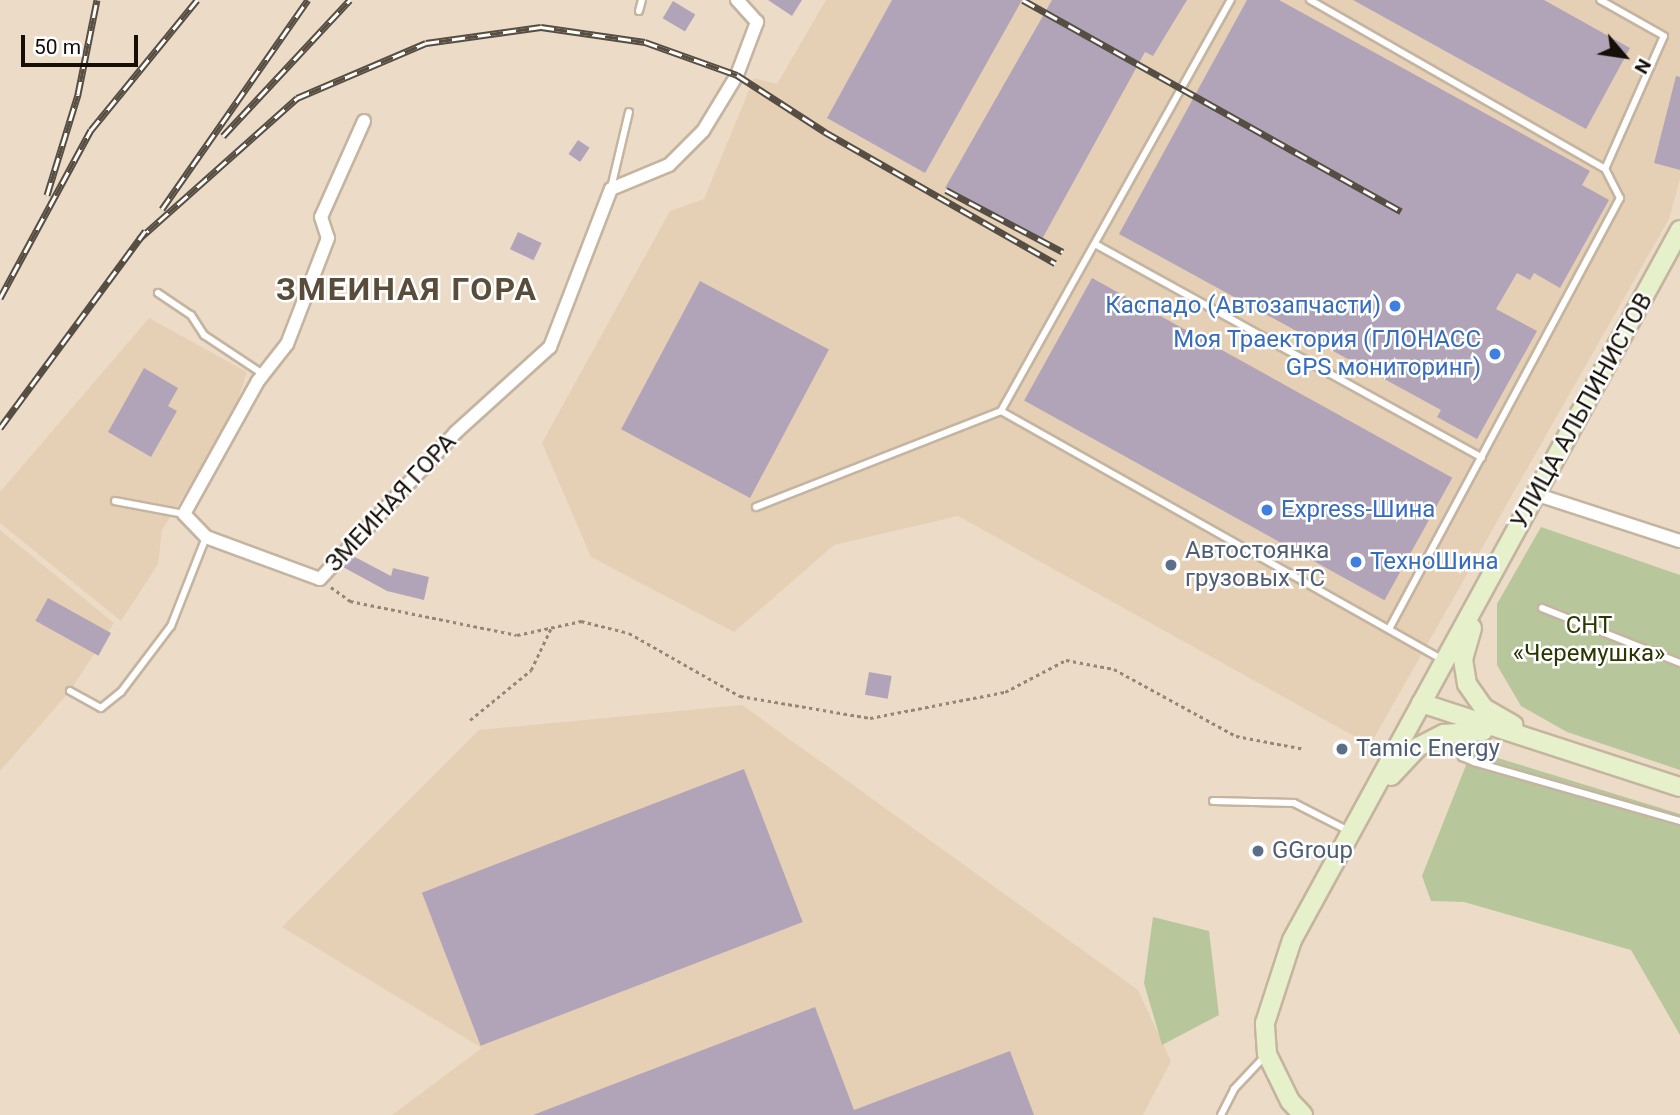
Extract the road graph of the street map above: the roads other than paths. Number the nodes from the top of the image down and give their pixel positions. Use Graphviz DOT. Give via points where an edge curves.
graph roads {
  1 [pos="642,0"];
  2 [pos="737,0"];
  3 [pos="1231,0"];
  4 [pos="1310,0"];
  5 [pos="1600,0"];
  6 [pos="639,11"];
  7 [pos="629,112"];
  8 [pos="363,121"];
  9 [pos="1605,169"];
  10 [pos="611,189"];
  11 [pos="1680,230"];
  12 [pos="1095,244"];
  13 [pos="158,293"];
  14 [pos="263,374"];
  15 [pos="1001,411"];
  16 [pos="1482,458"];
  17 [pos="1535,494"];
  18 [pos="115,501"];
  19 [pos="756,507"];
  20 [pos="184,514"];
  21 [pos="206,537"];
  22 [pos="1680,541"];
  23 [pos="1494,568"];
  24 [pos="1542,608"];
  25 [pos="1389,629"];
  26 [pos="1445,661"];
  27 [pos="1680,663"];
  28 [pos="70,691"];
  29 [pos="1422,703"];
  30 [pos="1456,730"];
  31 [pos="1525,737"];
  32 [pos="1581,755"];
  33 [pos="1680,787"];
  34 [pos="1213,801"];
  35 [pos="1680,821"];
  36 [pos="1355,828"];
  37 [pos="1268,1054"];
  38 [pos="1221,1115"];
  39 [pos="1303,1115"];
  1 -- 6 [label="lane"];
  2 -- 10 [label="street" via="757,22 751,47 703,131 669,165"];
  3 -- 12 [label="lane"];
  4 -- 9 [label="lane"];
  5 -- 9 [label="lane" via="1664,36"];
  7 -- 10 [label="lane"];
  8 -- 14 [label="street" via="321,216 328,238 287,344"];
  9 -- 16 [label="lane" via="1620,198"];
  10 -- 21 [label="street, ЗМЕИНАЯ ГОРА" via="550,347 455,433 320,579"];
  11 -- 17 [label="main road, УЛИЦА АЛЬПИНИСТОВ"];
  12 -- 15 [label="lane"];
  12 -- 16 [label="lane"];
  13 -- 14 [label="lane" via="191,314 204,335"];
  14 -- 20 [label="street"];
  15 -- 19 [label="lane"];
  15 -- 25 [label="lane"];
  16 -- 25 [label="lane"];
  17 -- 22 [label="street"];
  17 -- 23 [label="main road, УЛИЦА АЛЬПИНИСТОВ"];
  18 -- 20 [label="lane"];
  20 -- 21 [label="street, ЗМЕИНАЯ ГОРА"];
  21 -- 28 [label="lane" via="172,626 121,692 101,708"];
  23 -- 26 [label="main road, УЛИЦА АЛЬПИНИСТОВ"];
  23 -- 32 [label="main road" via="1465,646 1466,684 1484,708"];
  24 -- 27 [label="lane"];
  25 -- 26 [label="lane"];
  26 -- 29 [label="main road, УЛИЦА АЛЬПИНИСТОВ"];
  29 -- 31 [label="main road"];
  29 -- 36 [label="main road, УЛИЦА АЛЬПИНИСТОВ"];
  30 -- 31 [label="main road"];
  30 -- 35 [label="lane" via="1462,757 1474,762"];
  30 -- 36 [label="main road" via="1418,747 1401,762"];
  31 -- 32 [label="main road"];
  32 -- 33 [label="main road"];
  34 -- 36 [label="lane" via="1294,803"];
  36 -- 37 [label="main road, УЛИЦА АЛЬПИНИСТОВ" via="1292,940 1265,1023"];
  37 -- 38 [label="lane" via="1234,1089"];
  37 -- 39 [label="main road, УЛИЦА АЛЬПИНИСТОВ" via="1290,1101"];
}
